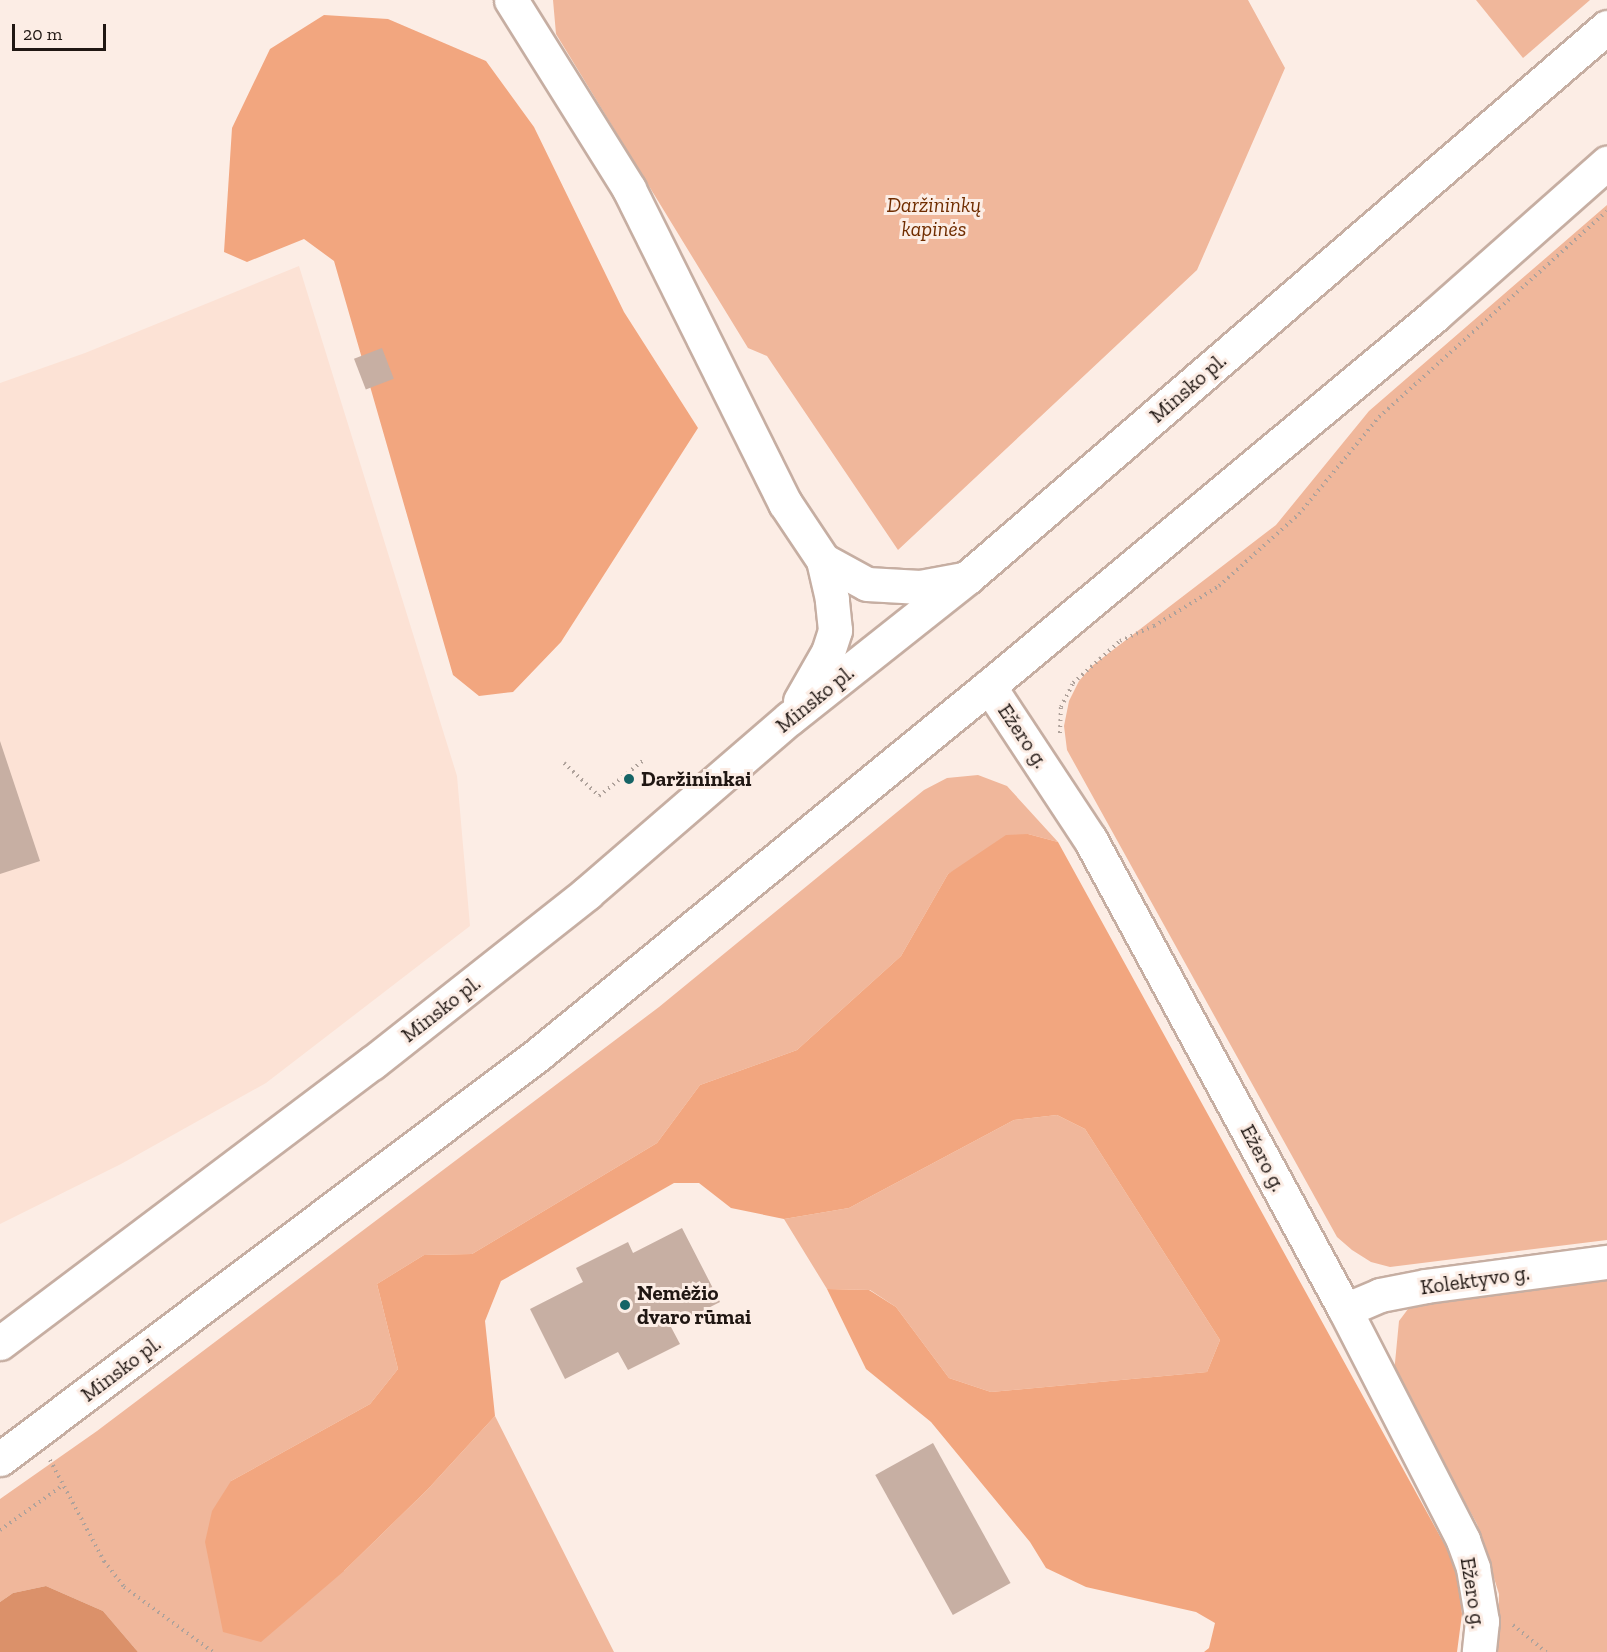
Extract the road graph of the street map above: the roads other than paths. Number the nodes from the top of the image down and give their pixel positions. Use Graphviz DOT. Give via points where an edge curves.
graph roads {
  1 [pos="511,0"];
  2 [pos="1607,27"];
  3 [pos="1607,163"];
  4 [pos="823,560"];
  5 [pos="968,577"];
  6 [pos="989,686"];
  7 [pos="790,718"];
  8 [pos="1607,1262"];
  9 [pos="1345,1310"];
  10 [pos="0,1343"];
  11 [pos="0,1459"];
  12 [pos="1479,1652"];
  1 -- 4 [label="main road" via="629,189 785,503"];
  2 -- 5 [label="main road, Minsko pl."];
  3 -- 6 [label="main road, Minsko pl." via="1435,315"];
  4 -- 5 [label="main road" via="867,584 895,588"];
  4 -- 7 [label="main road" via="835,630 828,652"];
  5 -- 7 [label="main road, Minsko pl."];
  6 -- 9 [label="main road, Ežero g." via="1090,839"];
  6 -- 11 [label="main road, Minsko pl." via="536,1056"];
  7 -- 10 [label="main road, Minsko pl." via="587,893 372,1063"];
  8 -- 9 [label="main road, Kolektyvo g." via="1426,1286 1380,1295"];
  9 -- 12 [label="main road, Ežero g." via="1463,1540 1473,1568 1482,1621"];
}
